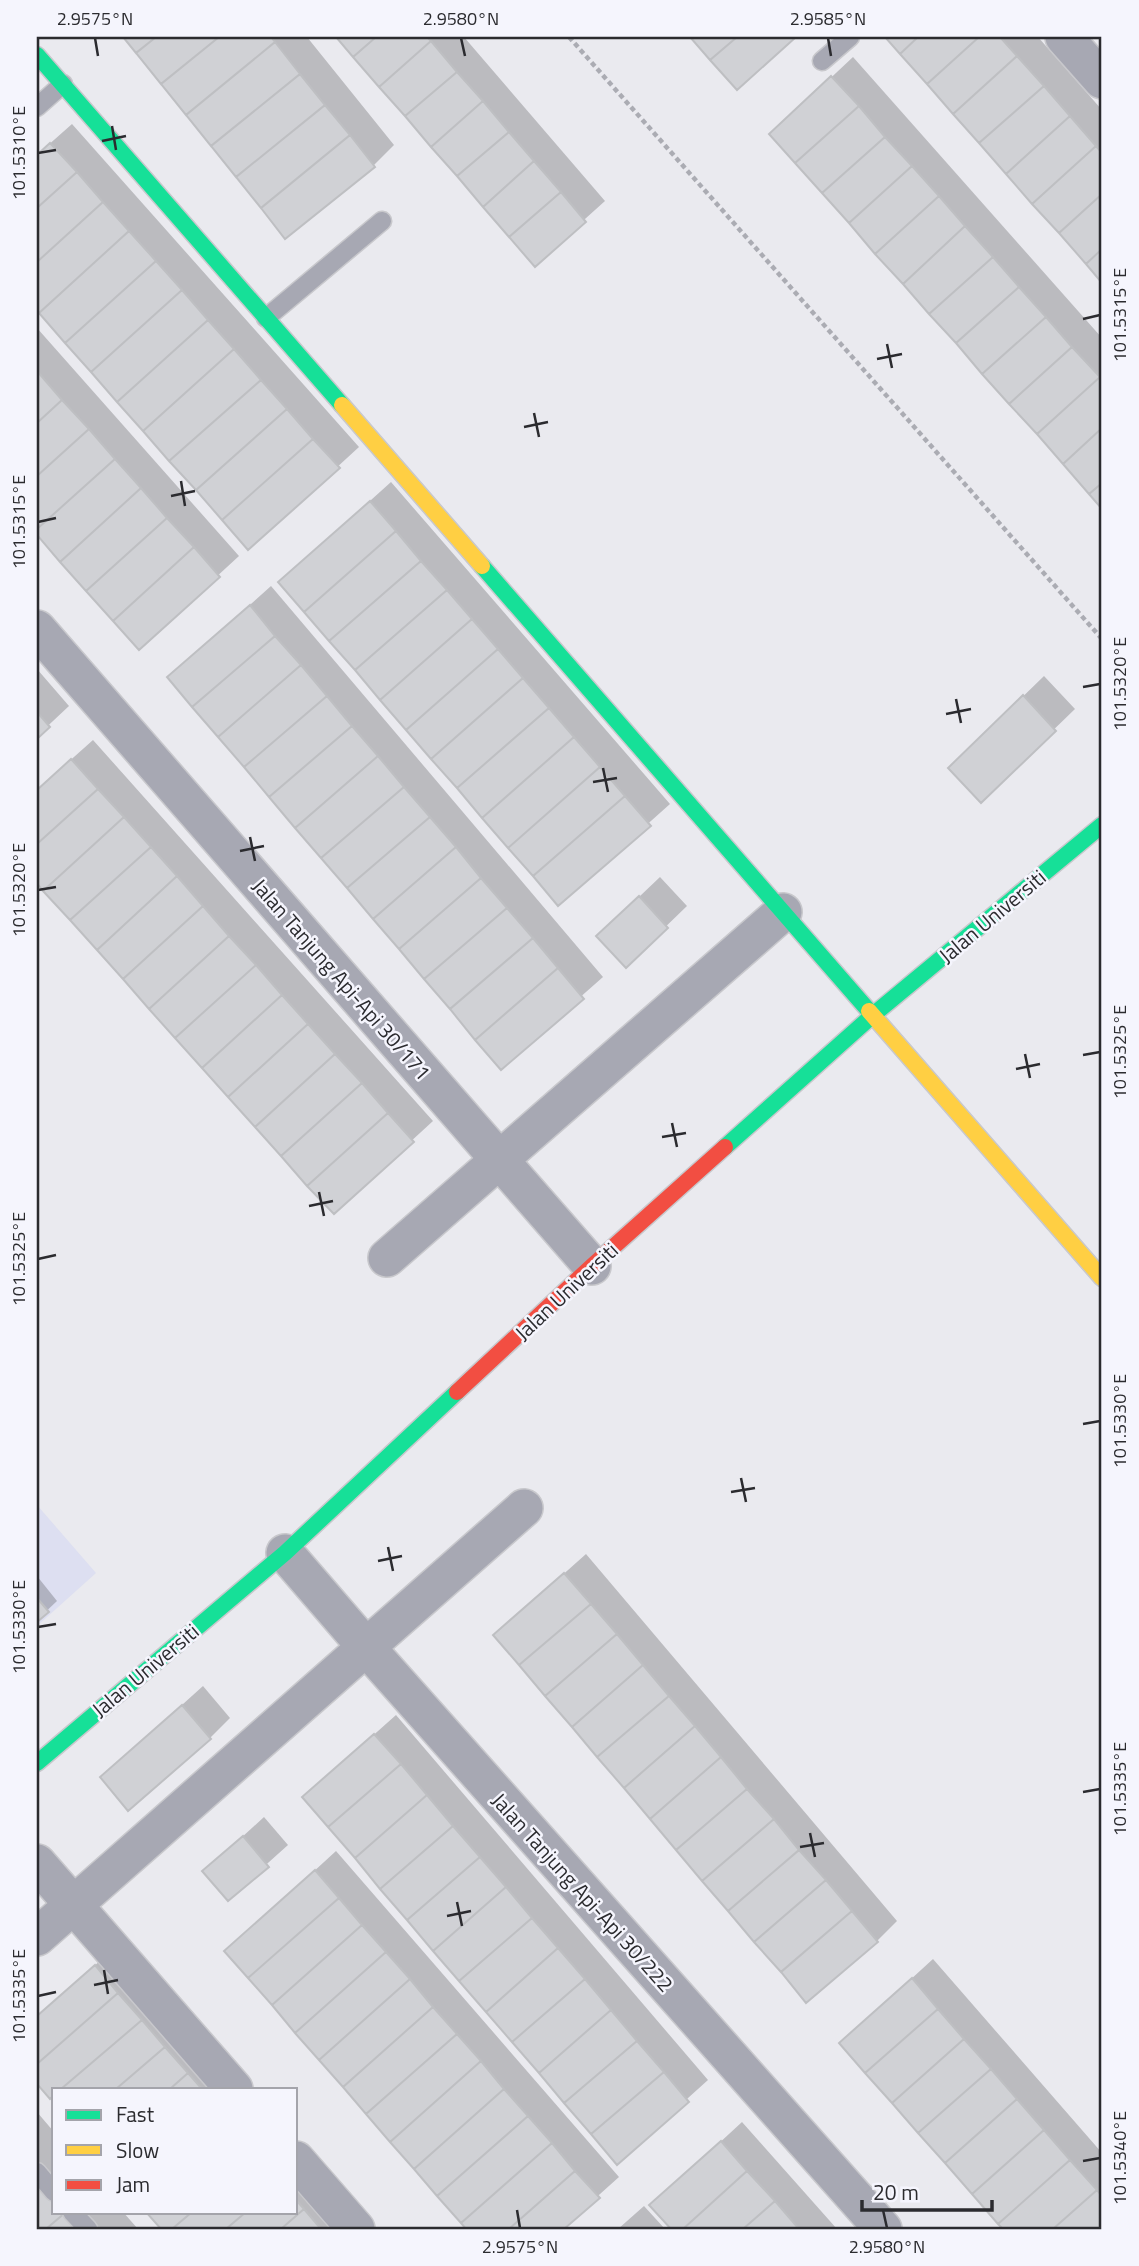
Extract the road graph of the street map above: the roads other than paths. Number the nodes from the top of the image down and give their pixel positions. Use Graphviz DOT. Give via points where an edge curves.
graph roads {
  1 [pos="850,37"];
  2 [pos="1073,40"];
  3 [pos="37,55"];
  4 [pos="822,61"];
  5 [pos="1102,80"];
  6 [pos="62,84"];
  7 [pos="37,107"];
  8 [pos="382,221"];
  9 [pos="265,318"];
  10 [pos="37,629"];
  11 [pos="1102,825"];
  12 [pos="783,912"];
  13 [pos="873,1014"];
  14 [pos="499,1159"];
  15 [pos="387,1258"];
  16 [pos="592,1266"];
  17 [pos="1102,1278"];
  18 [pos="524,1508"];
  19 [pos="285,1553"];
  20 [pos="366,1647"];
  21 [pos="45,1744"];
  22 [pos="37,1763"];
  23 [pos="37,1863"];
  24 [pos="73,1905"];
  25 [pos="37,1937"];
  26 [pos="233,2088"];
  27 [pos="298,2162"];
  28 [pos="37,2172"];
  29 [pos="52,2190"];
  30 [pos="74,2214"];
  31 [pos="88,2229"];
  32 [pos="356,2229"];
  33 [pos="883,2229"];
  1 -- 4 [label="lane"];
  2 -- 5 [label="street"];
  3 -- 6 [label="street"];
  6 -- 7 [label="lane"];
  6 -- 9 [label="street"];
  8 -- 9 [label="lane"];
  9 -- 12 [label="street"];
  10 -- 14 [label="street, Jalan Tanjung Api-Api 30/171"];
  11 -- 13 [label="street, Jalan Universiti"];
  12 -- 13 [label="street"];
  12 -- 14 [label="street"];
  13 -- 16 [label="street, Jalan Universiti"];
  13 -- 17 [label="street"];
  14 -- 15 [label="street"];
  14 -- 16 [label="street, Jalan Tanjung Api-Api 30/171"];
  16 -- 19 [label="street, Jalan Universiti"];
  18 -- 20 [label="street"];
  19 -- 20 [label="street, Jalan Tanjung Api-Api 30/222"];
  19 -- 21 [label="street, Jalan Universiti"];
  20 -- 24 [label="street"];
  20 -- 33 [label="street, Jalan Tanjung Api-Api 30/222"];
  21 -- 22 [label="street, Jalan Universiti"];
  23 -- 24 [label="street"];
  24 -- 25 [label="street"];
  24 -- 26 [label="street"];
  27 -- 32 [label="street"];
  28 -- 29 [label="lane"];
  30 -- 31 [label="lane"];
}
